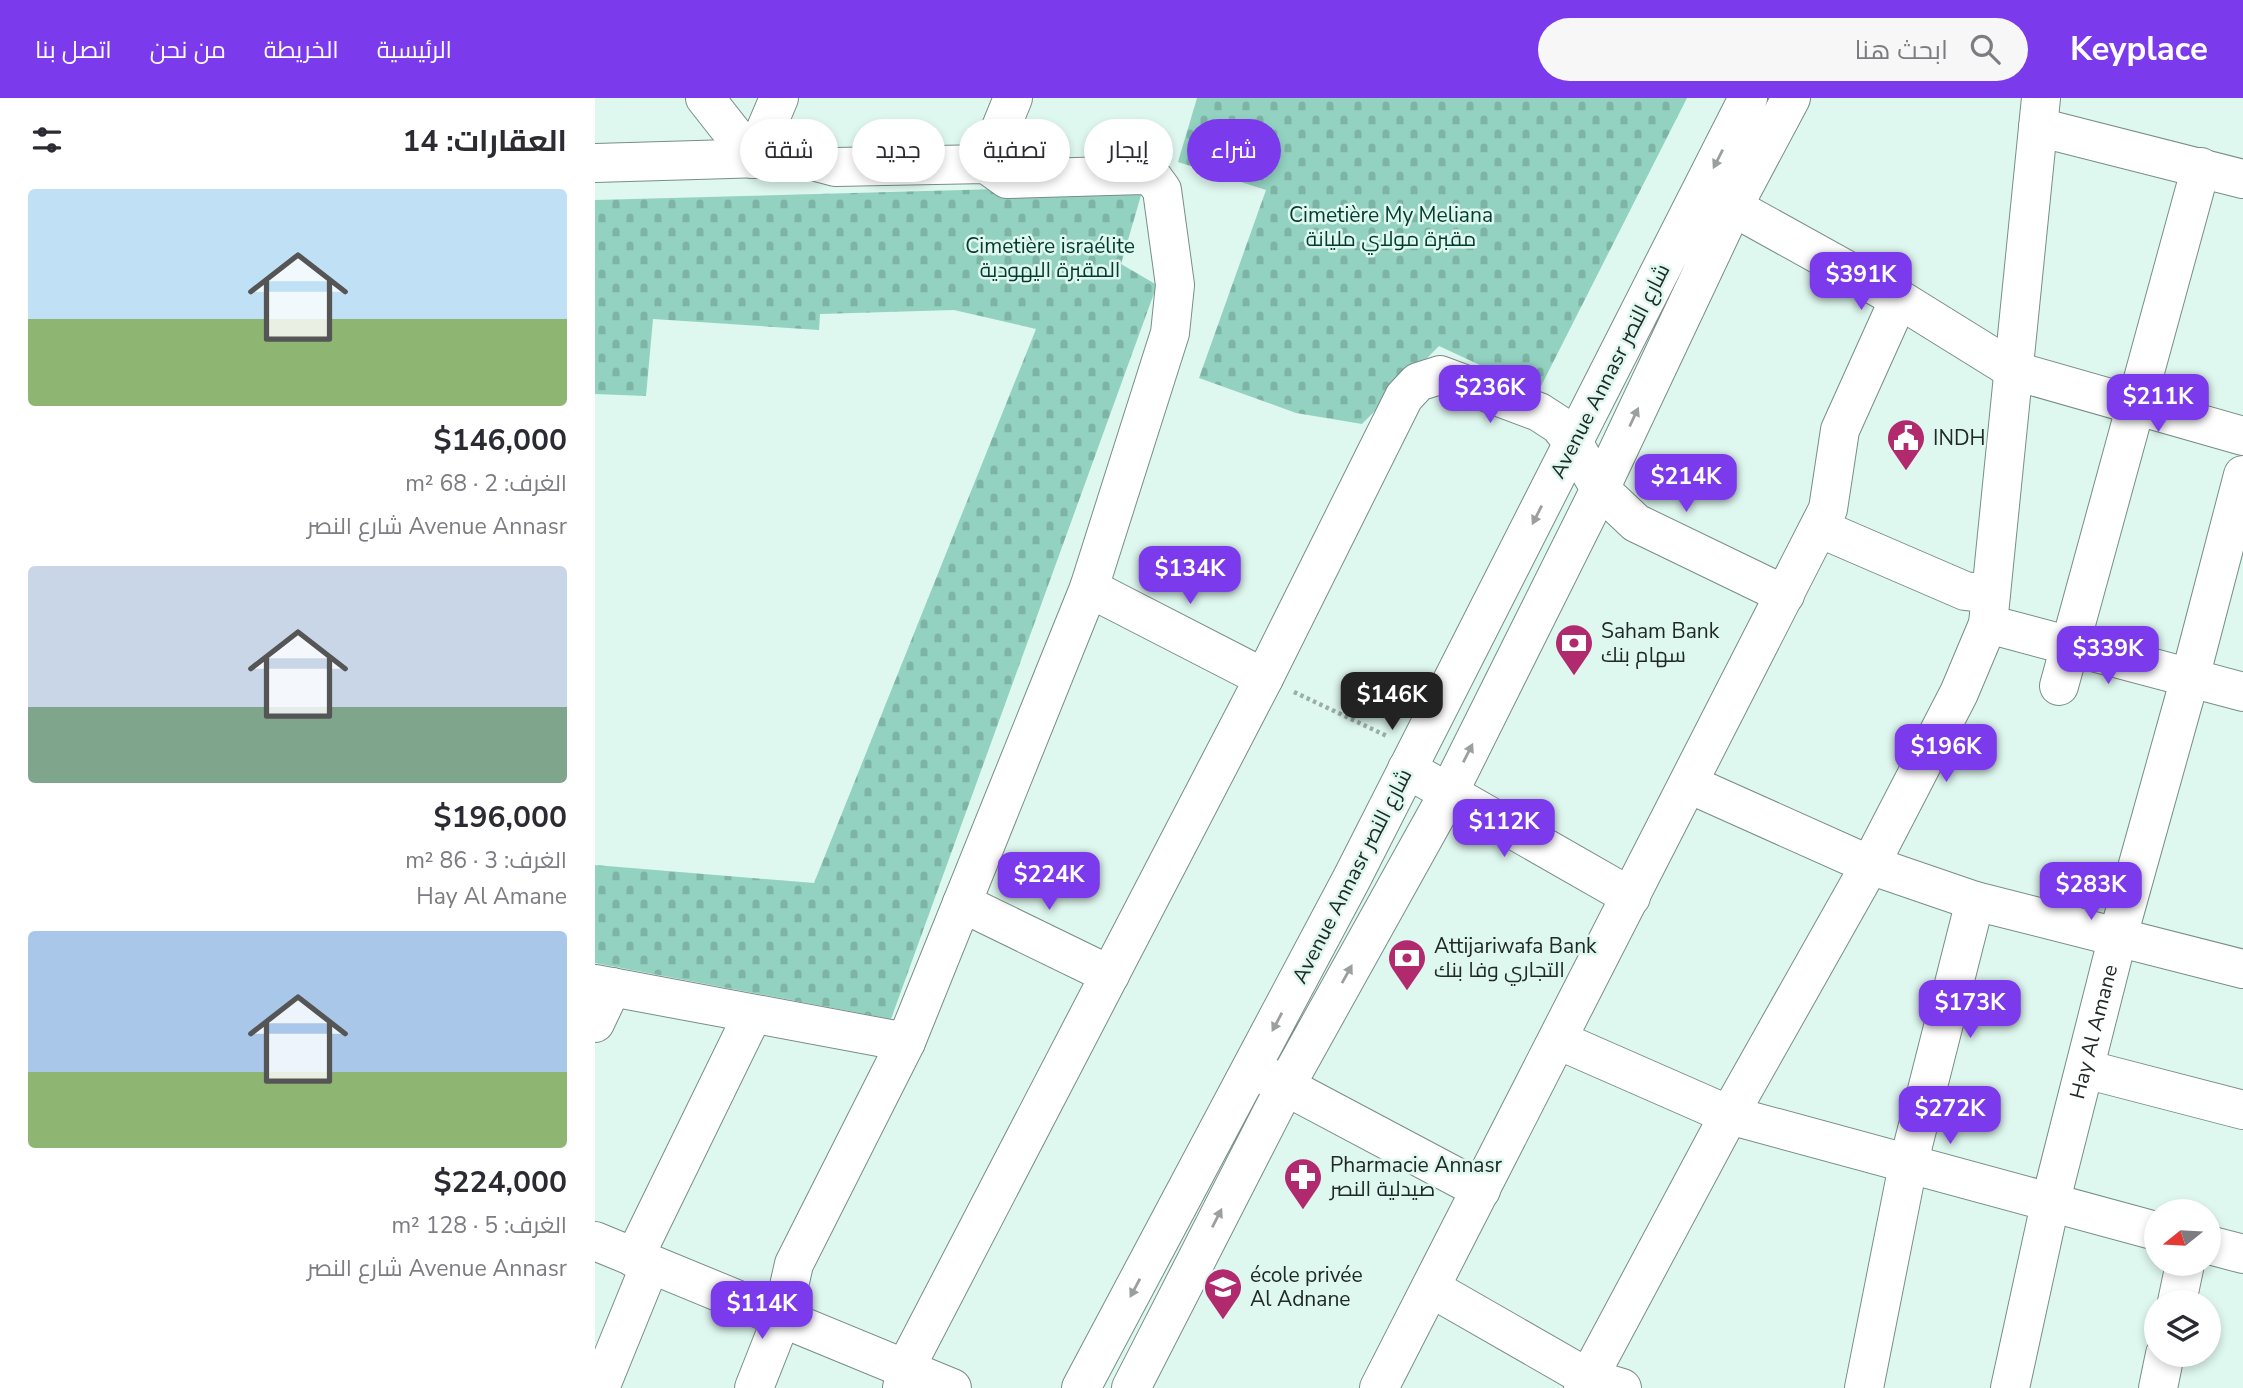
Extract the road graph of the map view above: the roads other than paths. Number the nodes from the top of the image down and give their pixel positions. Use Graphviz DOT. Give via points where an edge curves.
graph roads {
  1 [pos="705,98"];
  2 [pos="779,98"];
  3 [pos="1013,98"];
  4 [pos="1748,98"];
  5 [pos="1791,98"];
  6 [pos="2040,112"];
  7 [pos="770,119"];
  8 [pos="1004,119"];
  9 [pos="740,142"];
  10 [pos="740,159"];
  11 [pos="595,163"];
  12 [pos="959,165"];
  13 [pos="838,167"];
  14 [pos="2201,167"];
  15 [pos="1070,177"];
  16 [pos="2243,179"];
  17 [pos="1733,207"];
  18 [pos="1899,299"];
  19 [pos="2015,371"];
  20 [pos="2134,406"];
  21 [pos="2243,436"];
  22 [pos="1574,444"];
  23 [pos="2243,475"];
  24 [pos="1600,489"];
  25 [pos="1819,528"];
  26 [pos="1089,588"];
  27 [pos="1785,595"];
  28 [pos="1990,609"];
  29 [pos="2070,645"];
  30 [pos="1264,678"];
  31 [pos="2190,678"];
  32 [pos="2059,687"];
  33 [pos="2243,692"];
  34 [pos="1412,760"];
  35 [pos="1689,783"];
  36 [pos="1448,794"];
  37 [pos="1870,865"];
  38 [pos="1631,897"];
  39 [pos="1975,901"];
  40 [pos="961,903"];
  41 [pos="2118,936"];
  42 [pos="2243,969"];
  43 [pos="1110,975"];
  44 [pos="603,985"];
  45 [pos="753,1014"];
  46 [pos="595,1023"];
  47 [pos="1558,1040"];
  48 [pos="905,1042"];
  49 [pos="1252,1068"];
  50 [pos="2085,1069"];
  51 [pos="1285,1087"];
  52 [pos="2243,1110"];
  53 [pos="1729,1115"];
  54 [pos="1907,1165"];
  55 [pos="1481,1190"];
  56 [pos="2050,1203"];
  57 [pos="2144,1228"];
  58 [pos="1161,1239"];
  59 [pos="595,1241"];
  60 [pos="2221,1248"];
  61 [pos="2243,1254"];
  62 [pos="642,1261"];
  63 [pos="1195,1261"];
  64 [pos="1430,1288"];
  65 [pos="782,1317"];
  66 [pos="2162,1367"];
  67 [pos="904,1378"];
  68 [pos="1598,1384"];
  69 [pos="600,1388"];
  70 [pos="754,1388"];
  71 [pos="952,1388"];
  72 [pos="1081,1388"];
  73 [pos="1131,1388"];
  74 [pos="1379,1388"];
  75 [pos="1864,1388"];
  76 [pos="2010,1388"];
  77 [pos="2158,1388"];
  1 -- 9 [label="street"];
  2 -- 7 [label="street"];
  3 -- 8 [label="street"];
  4 -- 22 [label="street, Avenue Annasr شارع النصر, one-way"];
  5 -- 17 [label="street, Avenue Annasr شارع النصر"];
  6 -- 14 [label="street"];
  6 -- 19 [label="street"];
  10 -- 11 [label="street"];
  12 -- 13 [label="street"];
  14 -- 16 [label="street"];
  14 -- 20 [label="street"];
  15 -- 26 [label="street" via="1143,175 1154,179 1162,190 1175,285 1170,333"];
  17 -- 18 [label="street"];
  24 -- 17 [label="street, Avenue Annasr شارع النصر, one-way"];
  18 -- 19 [label="street"];
  18 -- 25 [label="street" via="1840,430 1828,509"];
  19 -- 20 [label="street"];
  19 -- 28 [label="street"];
  20 -- 21 [label="street"];
  20 -- 29 [label="street"];
  22 -- 24 [label="street"];
  22 -- 30 [label="street" via="1559,425 1539,412 1440,375 1418,382 1404,397"];
  22 -- 34 [label="street, Avenue Annasr شارع النصر, one-way"];
  23 -- 31 [label="street, Hay Al Amane"];
  24 -- 27 [label="street" via="1636,523"];
  36 -- 24 [label="street, Avenue Annasr شارع النصر, one-way"];
  25 -- 27 [label="street"];
  25 -- 28 [label="street" via="1965,591"];
  26 -- 30 [label="street"];
  26 -- 40 [label="street"];
  27 -- 35 [label="street"];
  28 -- 29 [label="street"];
  28 -- 37 [label="street" via="1959,693"];
  29 -- 31 [label="street"];
  29 -- 32 [label="street"];
  30 -- 43 [label="street"];
  31 -- 33 [label="street"];
  31 -- 41 [label="street, Hay Al Amane"];
  34 -- 36 [label="street"];
  34 -- 49 [label="street, Avenue Annasr شارع النصر, one-way"];
  35 -- 37 [label="street"];
  35 -- 38 [label="street"];
  36 -- 38 [label="street"];
  51 -- 36 [label="street, Avenue Annasr شارع النصر, one-way"];
  37 -- 39 [label="street"];
  37 -- 53 [label="street"];
  38 -- 47 [label="street"];
  39 -- 41 [label="street"];
  39 -- 54 [label="street"];
  40 -- 43 [label="street"];
  40 -- 48 [label="street"];
  41 -- 42 [label="street"];
  41 -- 50 [label="street, Hay Al Amane"];
  43 -- 67 [label="street"];
  44 -- 45 [label="street"];
  44 -- 46 [label="street"];
  45 -- 48 [label="street"];
  45 -- 62 [label="street"];
  47 -- 53 [label="street"];
  47 -- 55 [label="street"];
  48 -- 65 [label="street" via="794,1264"];
  49 -- 51 [label="street"];
  49 -- 58 [label="street, Avenue Annasr شارع النصر"];
  50 -- 52 [label="street"];
  50 -- 56 [label="street, Hay Al Amane"];
  51 -- 55 [label="street"];
  63 -- 51 [label="street, Avenue Annasr شارع النصر, one-way"];
  53 -- 54 [label="street"];
  53 -- 68 [label="street"];
  54 -- 56 [label="street"];
  54 -- 75 [label="street"];
  55 -- 64 [label="street"];
  56 -- 57 [label="street"];
  56 -- 76 [label="street, Hay Al Amane"];
  58 -- 63 [label="street"];
  58 -- 72 [label="street, Avenue Annasr شارع النصر, one-way"];
  59 -- 62 [label="street"];
  60 -- 61 [label="street"];
  62 -- 65 [label="street"];
  62 -- 69 [label="street"];
  63 -- 73 [label="street, Avenue Annasr شارع النصر"];
  64 -- 68 [label="street"];
  64 -- 74 [label="street"];
  65 -- 67 [label="street"];
  65 -- 70 [label="street"];
  66 -- 77 [label="street"];
  67 -- 71 [label="street"];
}
